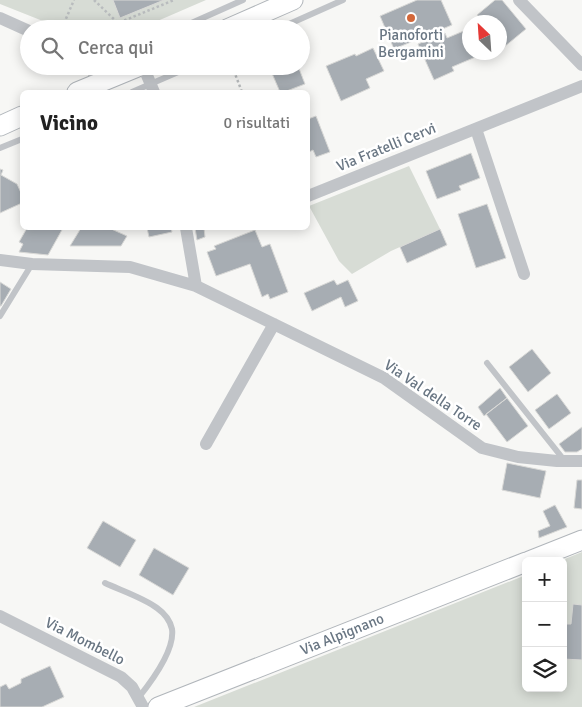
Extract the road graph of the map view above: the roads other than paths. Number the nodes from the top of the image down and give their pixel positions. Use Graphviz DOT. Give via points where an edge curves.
graph roads {
  1 [pos="243,0"];
  2 [pos="293,0"];
  3 [pos="343,0"];
  4 [pos="519,0"];
  5 [pos="0,18"];
  6 [pos="198,20"];
  7 [pos="247,20"];
  8 [pos="298,20"];
  9 [pos="20,27"];
  10 [pos="582,65"];
  11 [pos="90,75"];
  12 [pos="146,75"];
  13 [pos="176,75"];
  14 [pos="582,86"];
  15 [pos="153,88"];
  16 [pos="79,90"];
  17 [pos="20,117"];
  18 [pos="0,126"];
  19 [pos="476,129"];
  20 [pos="20,140"];
  21 [pos="0,148"];
  22 [pos="310,195"];
  23 [pos="186,230"];
  24 [pos="0,260"];
  25 [pos="32,264"];
  26 [pos="524,274"];
  27 [pos="196,286"];
  28 [pos="0,316"];
  29 [pos="274,324"];
  30 [pos="487,363"];
  31 [pos="206,444"];
  32 [pos="564,461"];
  33 [pos="582,461"];
  34 [pos="582,540"];
  35 [pos="537,557"];
  36 [pos="522,563"];
  37 [pos="105,583"];
  38 [pos="0,616"];
  39 [pos="141,702"];
  40 [pos="158,707"];
  1 -- 6 [label="lane"];
  2 -- 7 [label="street"];
  3 -- 8 [label="lane"];
  4 -- 10 [label="street"];
  5 -- 9 [label="street"];
  11 -- 16 [label="street"];
  12 -- 15 [label="street"];
  13 -- 15 [label="lane"];
  14 -- 19 [label="street, Via Fratelli Cervi"];
  17 -- 18 [label="street"];
  19 -- 22 [label="street, Via Fratelli Cervi"];
  19 -- 26 [label="street"];
  20 -- 21 [label="lane"];
  23 -- 27 [label="street"];
  24 -- 25 [label="street, Via Val della Torre"];
  25 -- 27 [label="street, Via Val della Torre" via="130,267"];
  25 -- 28 [label="lane"];
  27 -- 29 [label="street, Via Val della Torre"];
  29 -- 31 [label="street"];
  29 -- 32 [label="street, Via Val della Torre" via="384,378 482,448 518,457"];
  30 -- 32 [label="lane"];
  32 -- 33 [label="street, Via Val della Torre"];
  34 -- 35 [label="street, Via Alpignano"];
  36 -- 40 [label="street, Via Alpignano"];
  37 -- 39 [label="lane" via="156,607 169,620 172,631 170,646"];
  38 -- 39 [label="street, Via Mombello" via="121,677"];
}
